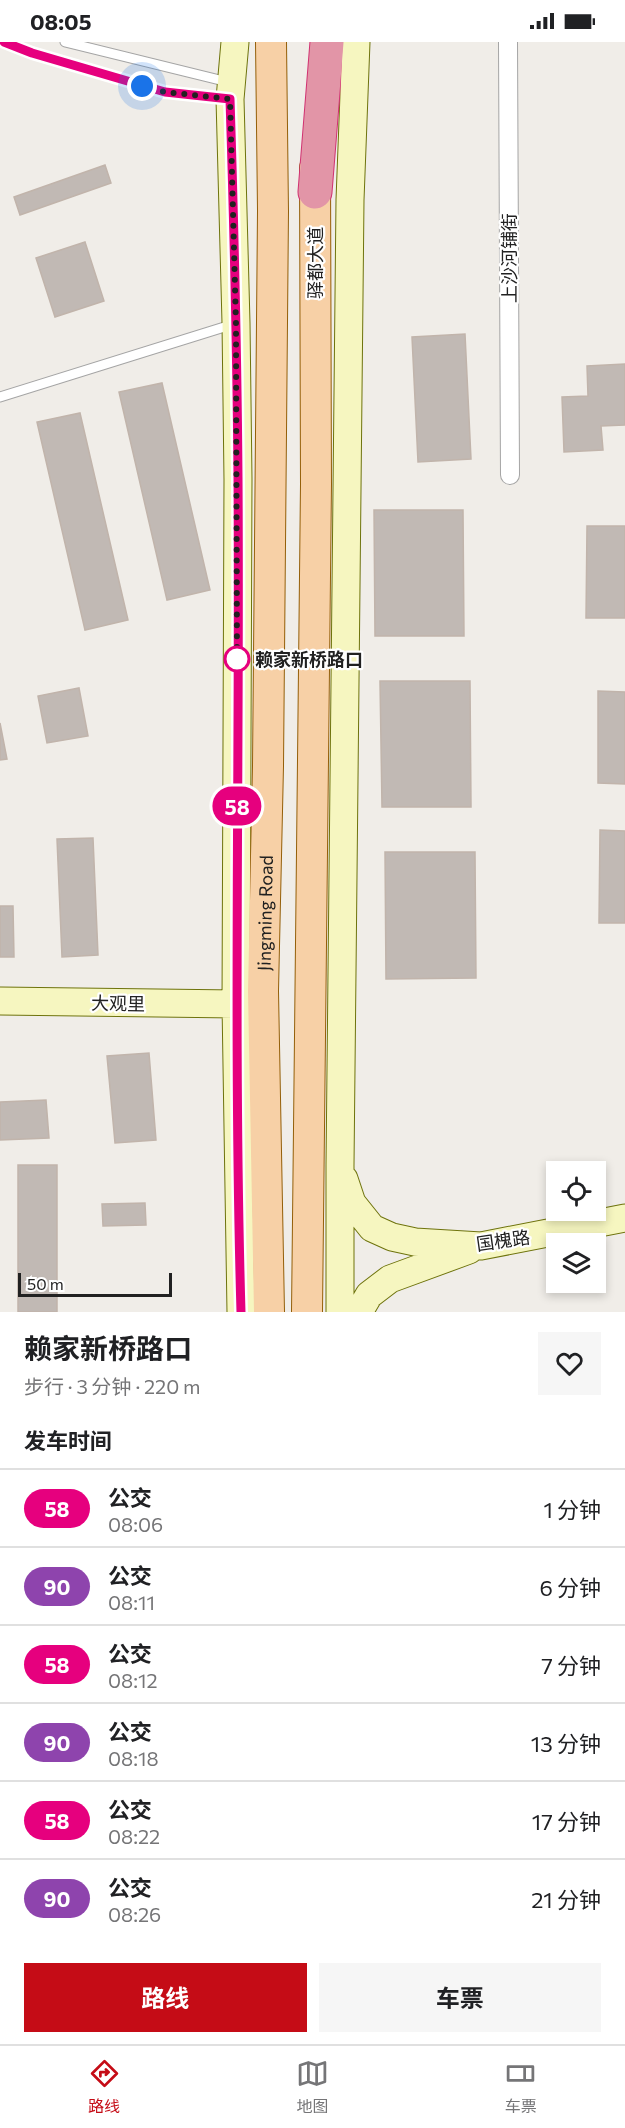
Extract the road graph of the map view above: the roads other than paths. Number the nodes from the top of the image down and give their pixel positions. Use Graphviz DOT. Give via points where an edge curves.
graph roads {
  1 [pos="4,42"];
  2 [pos="65,42"];
  3 [pos="235,42"];
  4 [pos="272,42"];
  5 [pos="311,42"];
  6 [pos="327,42"];
  7 [pos="356,42"];
  8 [pos="508,42"];
  9 [pos="230,90"];
  10 [pos="315,192"];
  11 [pos="236,324"];
  12 [pos="0,397"];
  13 [pos="510,475"];
  14 [pos="0,1001"];
  15 [pos="236,1004"];
  16 [pos="340,1166"];
  17 [pos="625,1218"];
  18 [pos="481,1246"];
  19 [pos="241,1312"];
  20 [pos="269,1312"];
  21 [pos="307,1312"];
  22 [pos="340,1312"];
  23 [pos="358,1312"];
  1 -- 9 [label="lane" via="165,92"];
  2 -- 9 [label="lane"];
  3 -- 9 [label="street"];
  4 -- 20 [label="main road, Jingming Road" via="271,478 263,991"];
  5 -- 10 [label="main road, 驿都大道"];
  6 -- 10 [label="highway"];
  7 -- 16 [label="street" via="350,200"];
  8 -- 13 [label="street, 上沙河铺街"];
  9 -- 11 [label="street"];
  10 -- 21 [label="main road, 驿都大道" via="316,484"];
  11 -- 12 [label="lane"];
  11 -- 15 [label="street"];
  14 -- 15 [label="street, 大观里"];
  15 -- 19 [label="street"];
  16 -- 18 [label="street, 国槐路" via="352,1203 372,1228 415,1242"];
  16 -- 22 [label="street"];
  17 -- 18 [label="street, 国槐路"];
  18 -- 23 [label="street" via="390,1279 369,1295"];
}
